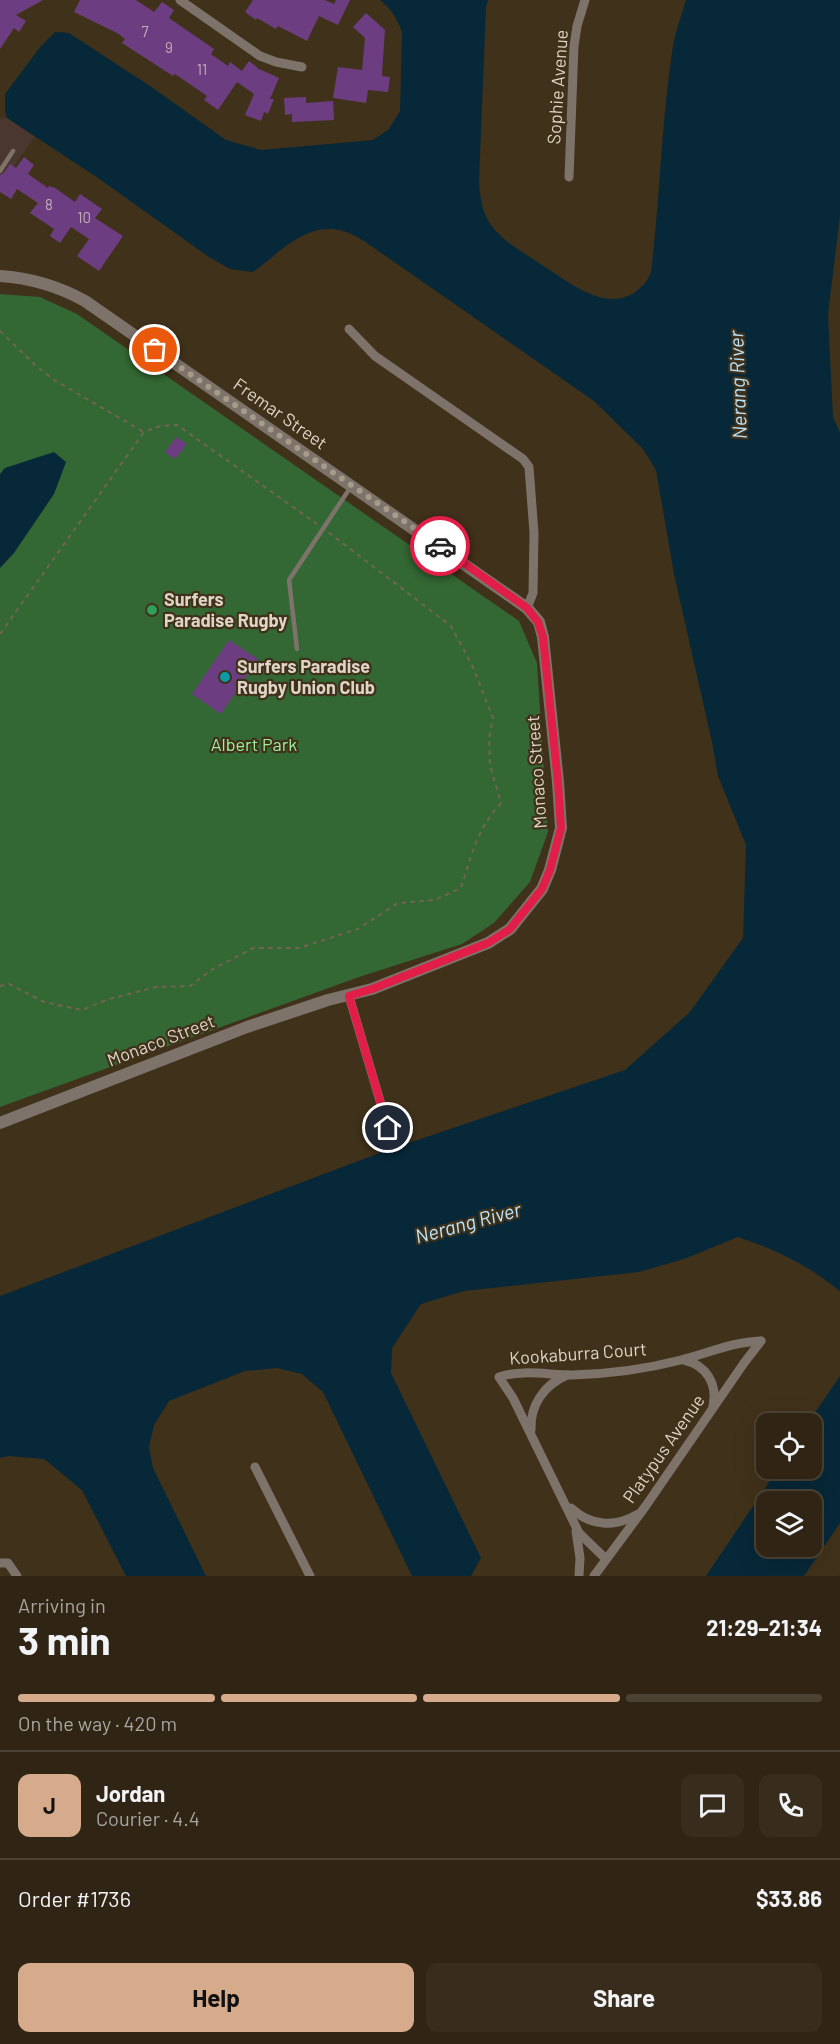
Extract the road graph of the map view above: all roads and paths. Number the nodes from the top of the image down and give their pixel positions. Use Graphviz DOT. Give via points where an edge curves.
graph roads {
  1 [pos="180,0"];
  2 [pos="585,0"];
  3 [pos="302,67"];
  4 [pos="13,151"];
  5 [pos="0,171"];
  6 [pos="569,177"];
  7 [pos="0,276"];
  8 [pos="349,329"];
  9 [pos="0,331"];
  10 [pos="144,432"];
  11 [pos="351,485"];
  12 [pos="323,528"];
  13 [pos="527,608"];
  14 [pos="0,634"];
  15 [pos="297,649"];
  16 [pos="0,986"];
  17 [pos="349,996"];
  18 [pos="0,1123"];
  19 [pos="388,1128"];
  20 [pos="761,1341"];
  21 [pos="682,1360"];
  22 [pos="569,1375"];
  23 [pos="711,1411"];
  24 [pos="533,1437"];
  25 [pos="255,1467"];
  26 [pos="564,1499"];
  27 [pos="645,1507"];
  28 [pos="574,1520"];
  29 [pos="606,1559"];
  30 [pos="0,1563"];
  31 [pos="17,1576"];
  32 [pos="310,1576"];
  33 [pos="579,1576"];
  34 [pos="594,1576"];
  1 -- 3 [label="street" via="260,56"];
  2 -- 6 [label="street, Sophie Avenue" via="574,46"];
  4 -- 5 [label="lane"];
  7 -- 11 [label="street, Fremar Street" via="53,286 85,301"];
  8 -- 13 [label="street" via="375,356 530,467 533,593"];
  9 -- 10 [label="path" via="54,380"];
  10 -- 12 [label="path" via="177,425"];
  10 -- 14 [label="path"];
  11 -- 12 [label="lane"];
  11 -- 13 [label="street, Fremar Street"];
  12 -- 15 [label="lane" via="289,580"];
  12 -- 16 [label="path" via="451,626 493,718 490,765 501,803 476,841 461,888 435,900 398,903 358,929 298,948 253,948 190,986 156,987 82,1010 44,1002 9,984"];
  13 -- 17 [label="street, Monaco Street" via="543,637 561,828 542,889 510,929 488,943"];
  17 -- 18 [label="street, Monaco Street" via="247,1027"];
  17 -- 19 [label="street"];
  20 -- 21 [label="street, Kookaburra Court" via="734,1343"];
  20 -- 23 [label="street, Platypus Avenue"];
  21 -- 22 [label="street, Kookaburra Court" via="631,1370"];
  21 -- 23 [label="street" via="699,1367 711,1381 715,1393"];
  22 -- 24 [label="street" via="552,1383 538,1400 531,1418"];
  22 -- 24 [label="street, Kookaburra Court" via="516,1373 500,1377"];
  23 -- 27 [label="street, Platypus Avenue"];
  24 -- 26 [label="street, Kookaburra Court"];
  25 -- 32 [label="street"];
  26 -- 27 [label="street" via="580,1516 603,1524 626,1520"];
  26 -- 28 [label="street, Kookaburra Court"];
  27 -- 29 [label="street, Platypus Avenue"];
  28 -- 29 [label="street, Kookaburra Court" via="582,1537"];
  28 -- 33 [label="street"];
  29 -- 34 [label="street, Platypus Avenue"];
  30 -- 31 [label="street" via="8,1563"];
}
